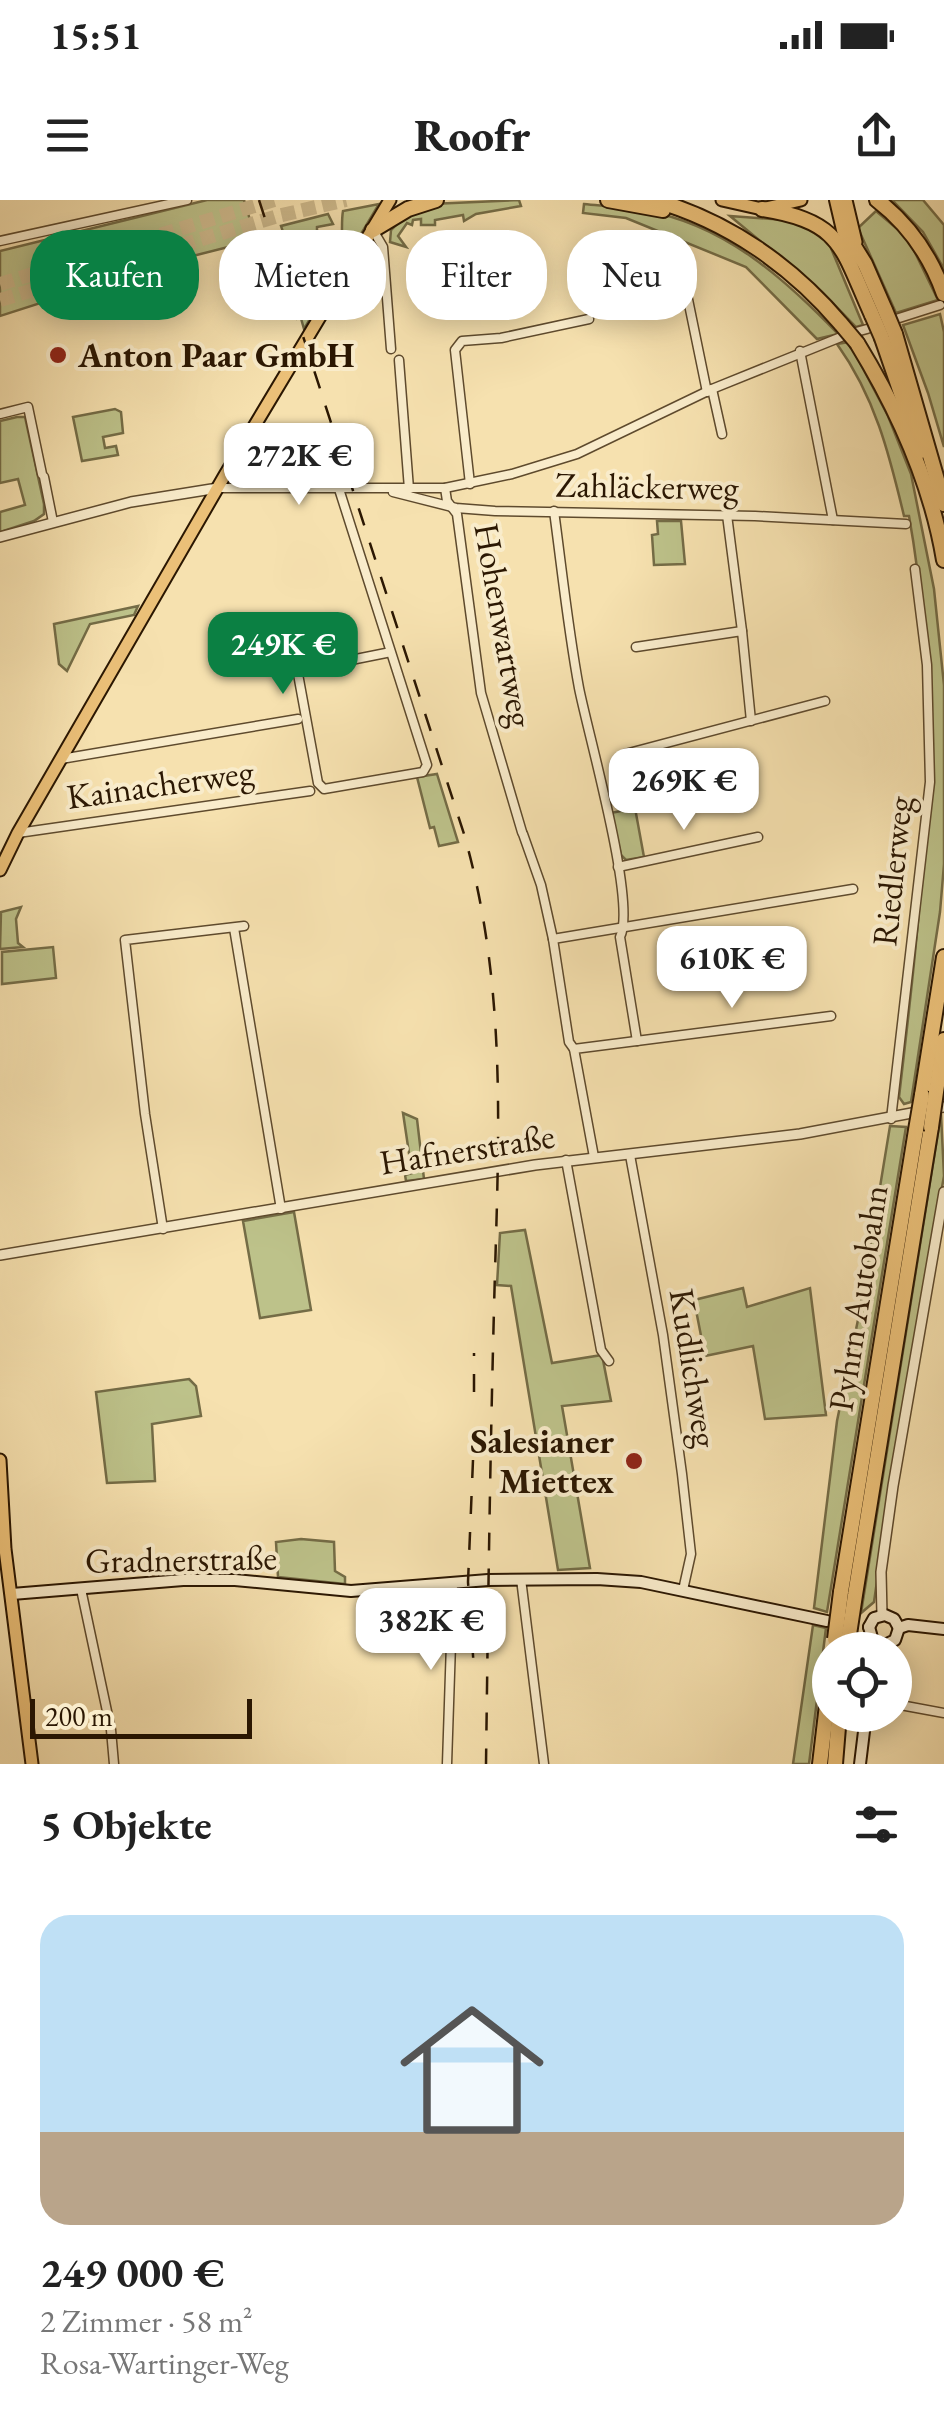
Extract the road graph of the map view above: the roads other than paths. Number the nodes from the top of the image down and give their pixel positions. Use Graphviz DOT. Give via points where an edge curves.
graph roads {
  1 [pos="187,200"];
  2 [pos="436,200"];
  3 [pos="608,200"];
  4 [pos="654,200"];
  5 [pos="722,200"];
  6 [pos="800,200"];
  7 [pos="837,200"];
  8 [pos="846,200"];
  9 [pos="877,200"];
  10 [pos="388,204"];
  11 [pos="762,210"];
  12 [pos="693,214"];
  13 [pos="373,230"];
  14 [pos="0,241"];
  15 [pos="865,264"];
  16 [pos="386,281"];
  17 [pos="942,297"];
  18 [pos="319,320"];
  19 [pos="589,320"];
  20 [pos="694,320"];
  21 [pos="883,324"];
  22 [pos="841,330"];
  23 [pos="857,338"];
  24 [pos="392,349"];
  25 [pos="800,350"];
  26 [pos="399,360"];
  27 [pos="710,391"];
  28 [pos="0,414"];
  29 [pos="722,434"];
  30 [pos="470,484"];
  31 [pos="218,488"];
  32 [pos="446,488"];
  33 [pos="408,489"];
  34 [pos="929,489"];
  35 [pos="339,490"];
  36 [pos="391,490"];
  37 [pos="944,504"];
  38 [pos="456,508"];
  39 [pos="554,511"];
  40 [pos="727,516"];
  41 [pos="833,520"];
  42 [pos="53,522"];
  43 [pos="906,524"];
  44 [pos="0,536"];
  45 [pos="944,560"];
  46 [pos="915,569"];
  47 [pos="742,631"];
  48 [pos="636,646"];
  49 [pos="390,652"];
  50 [pos="826,702"];
  51 [pos="298,719"];
  52 [pos="751,721"];
  53 [pos="624,754"];
  54 [pos="60,759"];
  55 [pos="310,790"];
  56 [pos="18,833"];
  57 [pos="758,837"];
  58 [pos="618,866"];
  59 [pos="0,867"];
  60 [pos="853,889"];
  61 [pos="626,926"];
  62 [pos="553,939"];
  63 [pos="944,957"];
  64 [pos="831,1016"];
  65 [pos="637,1040"];
  66 [pos="944,1040"];
  67 [pos="574,1049"];
  68 [pos="929,1094"];
  69 [pos="944,1107"];
  70 [pos="891,1119"];
  71 [pos="630,1155"];
  72 [pos="594,1157"];
  73 [pos="566,1160"];
  74 [pos="944,1192"];
  75 [pos="281,1208"];
  76 [pos="163,1229"];
  77 [pos="0,1254"];
  78 [pos="610,1360"];
  79 [pos="0,1460"];
  80 [pos="2,1549"];
  81 [pos="5,1577"];
  82 [pos="521,1579"];
  83 [pos="453,1582"];
  84 [pos="81,1589"];
  85 [pos="683,1590"];
  86 [pos="12,1594"];
  87 [pos="882,1615"];
  88 [pos="828,1620"];
  89 [pos="899,1628"];
  90 [pos="944,1629"];
  91 [pos="843,1632"];
  92 [pos="867,1632"];
  93 [pos="898,1632"];
  94 [pos="912,1707"];
  95 [pos="944,1713"];
  96 [pos="824,1732"];
  97 [pos="838,1732"];
  98 [pos="864,1732"];
  99 [pos="32,1764"];
  100 [pos="114,1764"];
  101 [pos="447,1764"];
  102 [pos="544,1764"];
  103 [pos="820,1764"];
  104 [pos="835,1764"];
  105 [pos="860,1764"];
  1 -- 14 [label="street"];
  2 -- 13 [label="highway"];
  3 -- 12 [label="highway"];
  4 -- 12 [label="highway"];
  5 -- 11 [label="main road"];
  6 -- 11 [label="main road"];
  7 -- 15 [label="highway" via="844,230"];
  8 -- 15 [label="main road"];
  9 -- 17 [label="highway" via="910,232"];
  10 -- 13 [label="main road"];
  11 -- 21 [label="highway" via="799,215 832,236"];
  12 -- 22 [label="highway" via="732,232 800,280"];
  15 -- 21 [label="highway"];
  16 -- 24 [label="street"];
  17 -- 21 [label="street"];
  18 -- 31 [label="main road"];
  19 -- 30 [label="street" via="462,342 455,350"];
  20 -- 27 [label="street"];
  21 -- 23 [label="street"];
  21 -- 34 [label="highway"];
  21 -- 37 [label="highway"];
  22 -- 23 [label="highway, bridge"];
  22 -- 25 [label="street"];
  23 -- 34 [label="highway"];
  25 -- 27 [label="street"];
  25 -- 41 [label="street"];
  26 -- 33 [label="street"];
  27 -- 29 [label="street"];
  27 -- 30 [label="street" via="576,454"];
  28 -- 42 [label="street" via="28,408"];
  30 -- 32 [label="street"];
  31 -- 35 [label="street"];
  31 -- 42 [label="street"];
  31 -- 54 [label="main road"];
  32 -- 33 [label="street"];
  32 -- 38 [label="street, Hohenwartweg"];
  33 -- 36 [label="street"];
  34 -- 45 [label="highway"];
  35 -- 36 [label="street"];
  35 -- 49 [label="street"];
  36 -- 38 [label="street, Zahläckerweg"];
  38 -- 39 [label="street, Zahläckerweg"];
  38 -- 62 [label="street, Hohenwartweg" via="480,693"];
  39 -- 40 [label="street, Zahläckerweg"];
  39 -- 58 [label="street" via="580,692"];
  40 -- 41 [label="street, Zahläckerweg"];
  40 -- 47 [label="street"];
  41 -- 43 [label="street, Zahläckerweg"];
  42 -- 44 [label="street"];
  46 -- 70 [label="street, Riedlerweg" via="927,665 930,782"];
  47 -- 48 [label="street"];
  47 -- 52 [label="street"];
  49 -- 49 [label="street" via="298,674 324,788 423,772 427,765"];
  50 -- 52 [label="street"];
  51 -- 54 [label="street"];
  52 -- 53 [label="street"];
  54 -- 56 [label="main road"];
  55 -- 56 [label="street, Kainacherweg"];
  56 -- 59 [label="main road"];
  57 -- 58 [label="street"];
  58 -- 61 [label="street"];
  60 -- 61 [label="street"];
  61 -- 62 [label="street"];
  61 -- 65 [label="street" via="620,938"];
  62 -- 67 [label="street, Hohenwartweg"];
  63 -- 68 [label="highway, Pyhrn Autobahn"];
  64 -- 65 [label="street"];
  65 -- 67 [label="street"];
  66 -- 68 [label="highway, Pyhrn Autobahn"];
  67 -- 72 [label="street, Hohenwartweg"];
  68 -- 91 [label="highway, Pyhrn Autobahn, bridge"];
  69 -- 70 [label="street, Hafnerstraße"];
  70 -- 71 [label="street, Hafnerstraße"];
  71 -- 72 [label="street, Hafnerstraße"];
  71 -- 85 [label="street, Kudlichweg" via="682,1474 691,1554"];
  72 -- 73 [label="street, Hafnerstraße"];
  73 -- 75 [label="street, Hafnerstraße"];
  73 -- 78 [label="street" via="601,1350"];
  74 -- 87 [label="street" via="893,1486"];
  75 -- 76 [label="street, Hafnerstraße"];
  75 -- 76 [label="street" via="239,927 125,940"];
  76 -- 77 [label="street, Hafnerstraße"];
  79 -- 80 [label="main road"];
  80 -- 81 [label="main road"];
  81 -- 86 [label="main road"];
  82 -- 83 [label="main road, Gradnerstraße"];
  82 -- 85 [label="main road, Gradnerstraße" via="641,1582"];
  82 -- 102 [label="street"];
  83 -- 84 [label="main road, Gradnerstraße" via="352,1591 235,1580"];
  83 -- 101 [label="street"];
  84 -- 86 [label="main road, Gradnerstraße"];
  84 -- 100 [label="street"];
  85 -- 88 [label="main road, Gradnerstraße"];
  86 -- 99 [label="main road"];
  87 -- 89 [label="main road"];
  87 -- 92 [label="main road" via="864,1626"];
  89 -- 90 [label="main road"];
  89 -- 93 [label="main road"];
  94 -- 95 [label="street"];
  96 -- 103 [label="highway"];
  97 -- 104 [label="highway"];
  98 -- 105 [label="main road"];
}
